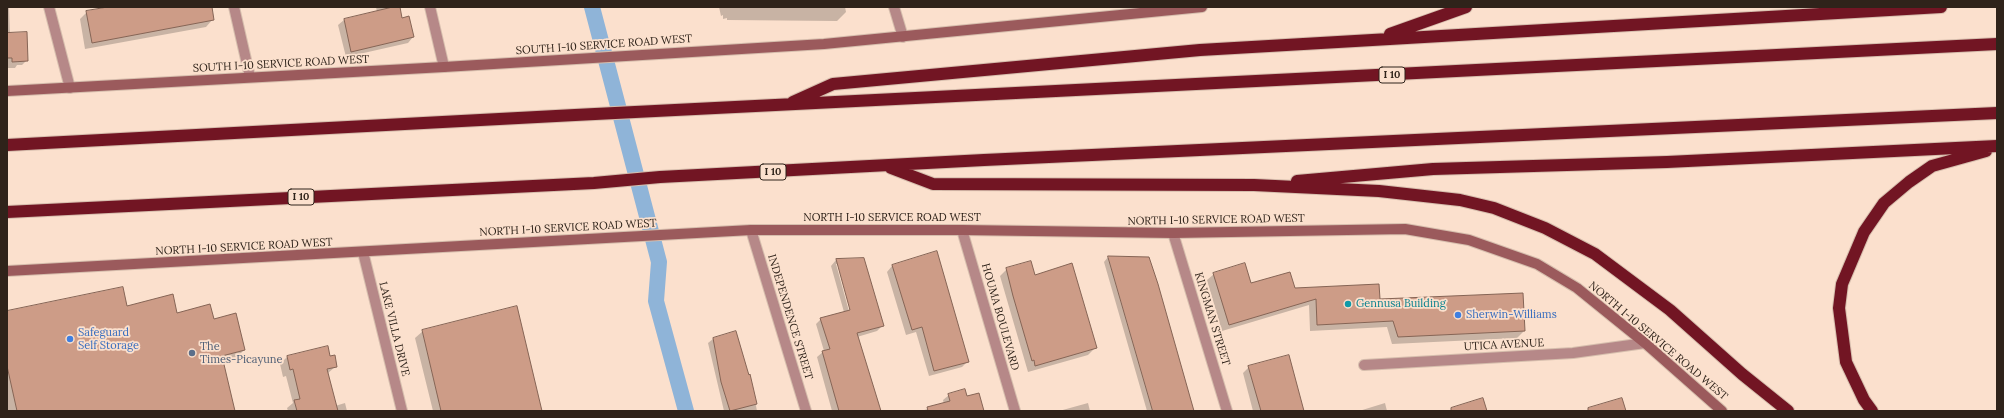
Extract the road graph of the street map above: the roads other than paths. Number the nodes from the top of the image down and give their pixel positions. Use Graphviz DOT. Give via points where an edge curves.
graph roads {
  1 [pos="49,7"];
  2 [pos="234,7"];
  3 [pos="430,7"];
  4 [pos="894,7"];
  5 [pos="1202,7"];
  6 [pos="1466,7"];
  7 [pos="1941,7"];
  8 [pos="903,37"];
  9 [pos="1377,39"];
  10 [pos="1997,44"];
  11 [pos="444,67"];
  12 [pos="250,77"];
  13 [pos="70,88"];
  14 [pos="7,91"];
  15 [pos="787,105"];
  16 [pos="1997,113"];
  17 [pos="7,145"];
  18 [pos="1997,147"];
  19 [pos="886,166"];
  20 [pos="1254,185"];
  21 [pos="7,212"];
  22 [pos="751,230"];
  23 [pos="962,230"];
  24 [pos="1173,233"];
  25 [pos="363,252"];
  26 [pos="7,272"];
  27 [pos="1645,343"];
  28 [pos="1364,365"];
  29 [pos="1784,409"];
  30 [pos="402,411"];
  31 [pos="806,411"];
  32 [pos="1016,411"];
  33 [pos="1227,411"];
  34 [pos="1722,411"];
  35 [pos="1872,411"];
  1 -- 13 [label="street"];
  2 -- 12 [label="street"];
  3 -- 11 [label="street"];
  4 -- 8 [label="street"];
  5 -- 8 [label="street, SOUTH I-10 SERVICE ROAD WEST"];
  6 -- 9 [label="highway"];
  7 -- 9 [label="highway"];
  8 -- 11 [label="street, SOUTH I-10 SERVICE ROAD WEST"];
  9 -- 15 [label="highway" via="1200,50 833,84"];
  10 -- 15 [label="highway, I 10"];
  11 -- 12 [label="street, SOUTH I-10 SERVICE ROAD WEST"];
  12 -- 13 [label="street, SOUTH I-10 SERVICE ROAD WEST"];
  13 -- 14 [label="street, SOUTH I-10 SERVICE ROAD WEST"];
  15 -- 17 [label="highway, I 10"];
  16 -- 19 [label="highway, I 10"];
  18 -- 20 [label="highway" via="1667,162 1434,169"];
  18 -- 35 [label="highway" via="1932,166 1884,203 1864,232 1842,284 1839,308 1846,362"];
  19 -- 20 [label="highway" via="933,184"];
  19 -- 21 [label="highway, I 10"];
  20 -- 29 [label="highway" via="1379,191 1460,200 1494,208 1545,228 1601,259 1670,310"];
  22 -- 23 [label="street, NORTH I-10 SERVICE ROAD WEST"];
  22 -- 25 [label="street, NORTH I-10 SERVICE ROAD WEST"];
  22 -- 31 [label="street, INDEPENDENCE STREET"];
  23 -- 24 [label="street, NORTH I-10 SERVICE ROAD WEST"];
  23 -- 32 [label="street, HOUMA BOULEVARD"];
  24 -- 27 [label="street, NORTH I-10 SERVICE ROAD WEST" via="1405,229 1469,240 1537,264 1577,288"];
  24 -- 33 [label="street, KINGMAN STREET"];
  25 -- 26 [label="street, NORTH I-10 SERVICE ROAD WEST"];
  25 -- 30 [label="street, LAKE VILLA DRIVE"];
  27 -- 28 [label="street, UTICA AVENUE" via="1573,353"];
  27 -- 34 [label="street, NORTH I-10 SERVICE ROAD WEST"];
}
